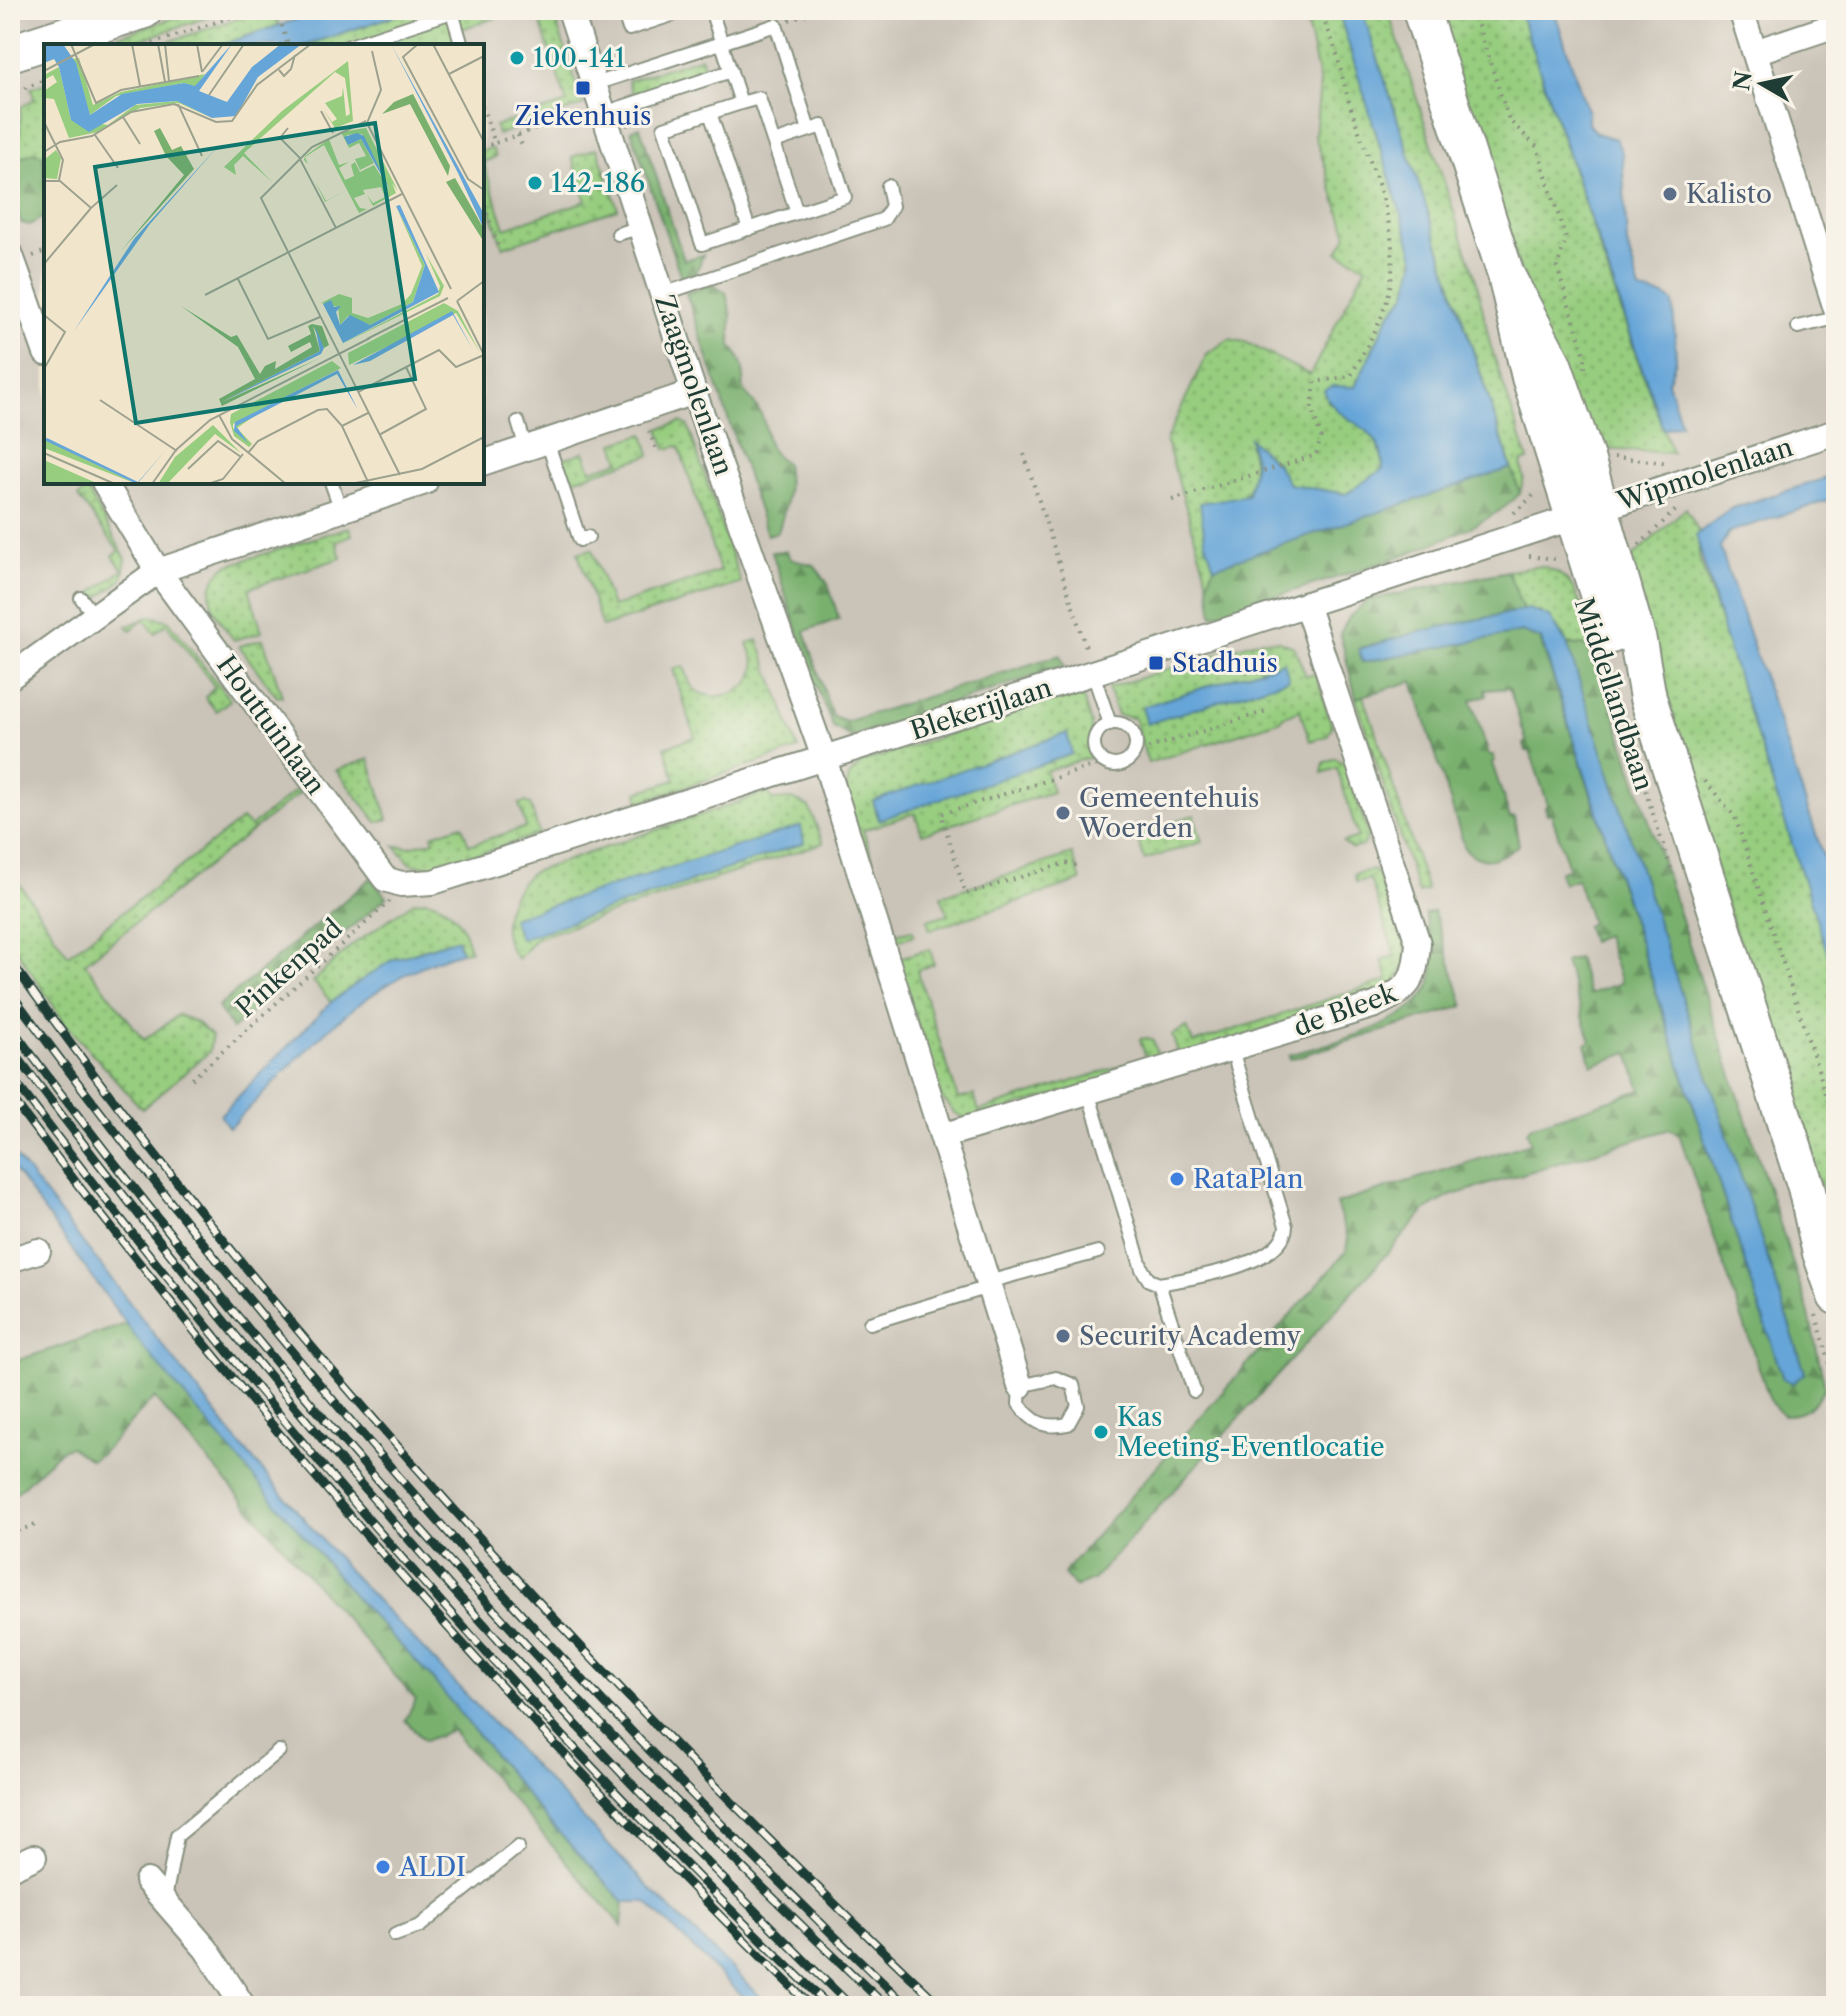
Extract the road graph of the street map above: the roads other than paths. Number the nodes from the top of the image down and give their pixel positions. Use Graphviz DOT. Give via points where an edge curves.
graph roads {
  1 [pos="144,10"];
  2 [pos="570,10"];
  3 [pos="623,10"];
  4 [pos="687,10"];
  5 [pos="711,10"];
  6 [pos="1421,10"];
  7 [pos="1741,10"];
  8 [pos="455,11"];
  9 [pos="1836,25"];
  10 [pos="722,42"];
  11 [pos="355,44"];
  12 [pos="462,44"];
  13 [pos="1755,52"];
  14 [pos="10,53"];
  15 [pos="731,71"];
  16 [pos="600,101"];
  17 [pos="741,103"];
  18 [pos="710,113"];
  19 [pos="809,130"];
  20 [pos="774,142"];
  21 [pos="888,186"];
  22 [pos="797,213"];
  23 [pos="749,229"];
  24 [pos="1827,250"];
  25 [pos="10,253"];
  26 [pos="663,294"];
  27 [pos="1836,309"];
  28 [pos="19,311"];
  29 [pos="1836,318"];
  30 [pos="1798,327"];
  31 [pos="44,345"];
  32 [pos="694,392"];
  33 [pos="518,422"];
  34 [pos="1836,432"];
  35 [pos="537,445"];
  36 [pos="484,462"];
  37 [pos="105,484"];
  38 [pos="332,484"];
  39 [pos="419,484"];
  40 [pos="341,510"];
  41 [pos="1573,516"];
  42 [pos="588,537"];
  43 [pos="158,571"];
  44 [pos="1306,604"];
  45 [pos="1093,673"];
  46 [pos="10,677"];
  47 [pos="1110,724"];
  48 [pos="824,758"];
  49 [pos="385,879"];
  50 [pos="1232,1050"];
  51 [pos="1088,1092"];
  52 [pos="942,1136"];
  53 [pos="1806,1187"];
  54 [pos="1836,1226"];
  55 [pos="38,1251"];
  56 [pos="1098,1252"];
  57 [pos="10,1260"];
  58 [pos="989,1284"];
  59 [pos="1159,1284"];
  60 [pos="1825,1301"];
  61 [pos="870,1323"];
  62 [pos="1194,1391"];
  63 [pos="1016,1399"];
  64 [pos="279,1751"];
  65 [pos="518,1847"];
  66 [pos="34,1857"];
  67 [pos="10,1868"];
  68 [pos="147,1881"];
  69 [pos="164,1901"];
  70 [pos="395,1935"];
  71 [pos="243,2006"];
  1 -- 14 [label="main road"];
  2 -- 16 [label="street, Zaagmolenlaan"];
  3 -- 4 [label="lane" via="629,29"];
  5 -- 10 [label="lane"];
  6 -- 41 [label="main road, Middellandbaan" via="1506,275 1530,377 1562,466"];
  7 -- 13 [label="street"];
  8 -- 11 [label="lane"];
  8 -- 12 [label="lane"];
  9 -- 13 [label="street"];
  10 -- 15 [label="lane"];
  10 -- 16 [label="lane"];
  10 -- 19 [label="lane" via="776,25"];
  13 -- 24 [label="street"];
  15 -- 16 [label="lane"];
  15 -- 17 [label="lane"];
  16 -- 26 [label="street, Zaagmolenlaan" via="630,230"];
  17 -- 18 [label="lane"];
  17 -- 20 [label="lane" via="759,98"];
  18 -- 23 [label="lane"];
  18 -- 23 [label="lane" via="664,128 702,244"];
  19 -- 20 [label="lane"];
  19 -- 22 [label="lane" via="822,126 845,197"];
  20 -- 22 [label="lane"];
  21 -- 26 [label="lane" via="892,206 884,219"];
  22 -- 23 [label="lane"];
  24 -- 27 [label="street"];
  25 -- 28 [label="street"];
  26 -- 32 [label="street, Zaagmolenlaan"];
  28 -- 31 [label="street"];
  29 -- 30 [label="lane"];
  32 -- 35 [label="street"];
  32 -- 48 [label="street, Zaagmolenlaan"];
  33 -- 35 [label="lane"];
  34 -- 41 [label="street, Wipmolenlaan"];
  35 -- 36 [label="street"];
  35 -- 42 [label="lane" via="580,540"];
  37 -- 43 [label="street, Houttuinlaan"];
  38 -- 40 [label="lane"];
  39 -- 40 [label="street"];
  40 -- 43 [label="street"];
  41 -- 44 [label="street, Blekerijlaan"];
  41 -- 53 [label="main road, Middellandbaan" via="1616,648 1648,698"];
  43 -- 46 [label="street" via="89,608"];
  43 -- 49 [label="street, Houttuinlaan"];
  44 -- 45 [label="street, Blekerijlaan"];
  44 -- 50 [label="street, de Bleek" via="1418,943 1416,969 1405,991 1375,1005"];
  45 -- 47 [label="lane"];
  45 -- 48 [label="street, Blekerijlaan"];
  47 -- 47 [label="lane" via="1099,730 1094,742 1097,754 1118,764 1133,753 1133,734 1123,725"];
  48 -- 49 [label="street, Blekerijlaan" via="433,882"];
  48 -- 52 [label="street"];
  50 -- 51 [label="street, de Bleek"];
  50 -- 59 [label="lane" via="1285,1232 1260,1256 1234,1269"];
  51 -- 52 [label="street, de Bleek"];
  51 -- 59 [label="lane" via="1142,1269"];
  52 -- 58 [label="street"];
  53 -- 54 [label="main road, Middellandbaan"];
  53 -- 60 [label="main road, Middellandbaan"];
  55 -- 57 [label="street"];
  56 -- 58 [label="lane"];
  58 -- 61 [label="lane"];
  58 -- 63 [label="street"];
  59 -- 62 [label="lane"];
  63 -- 63 [label="lane" via="1030,1418 1049,1428 1068,1424 1078,1406 1073,1385 1056,1378"];
  64 -- 69 [label="lane" via="177,1836"];
  65 -- 70 [label="lane" via="420,1926"];
  66 -- 67 [label="street"];
  68 -- 69 [label="street"];
  69 -- 71 [label="street" via="206,1949"];
}
